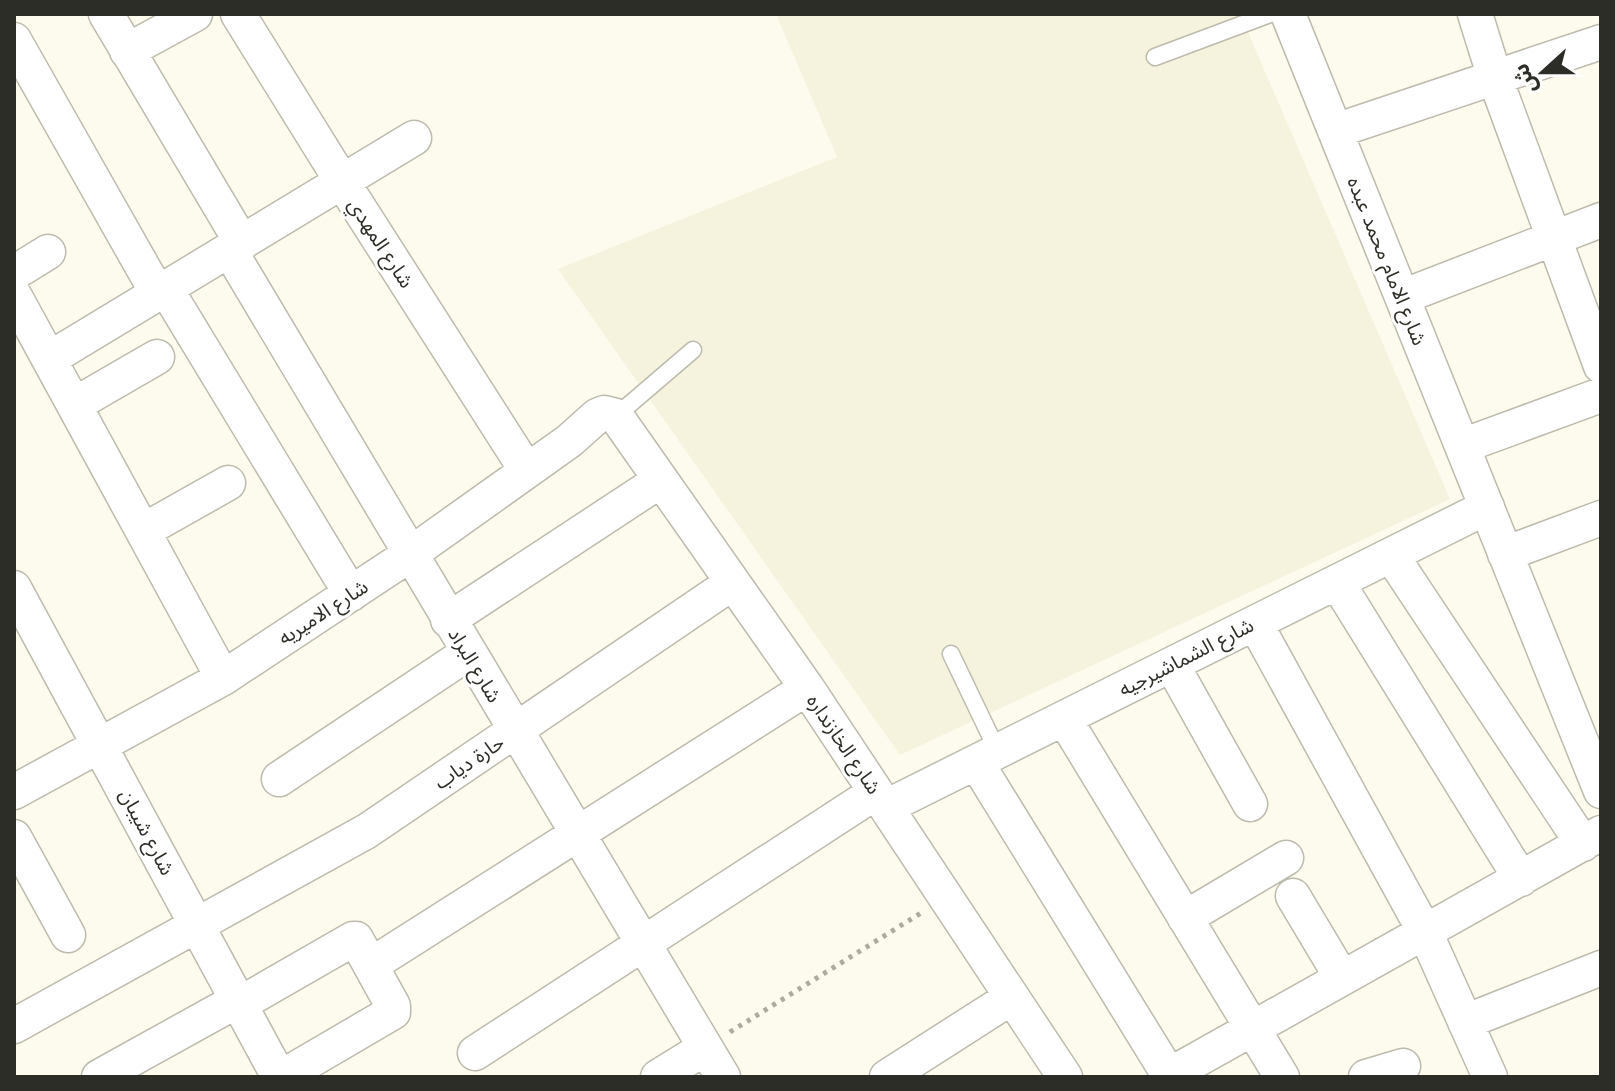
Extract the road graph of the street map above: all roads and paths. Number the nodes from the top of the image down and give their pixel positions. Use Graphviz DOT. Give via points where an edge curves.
graph roads {
  1 [pos="106,14"];
  2 [pos="195,14"];
  3 [pos="238,14"];
  4 [pos="1270,14"];
  5 [pos="1288,14"];
  6 [pos="1475,14"];
  7 [pos="14,40"];
  8 [pos="1601,42"];
  9 [pos="127,51"];
  10 [pos="1155,57"];
  11 [pos="1495,78"];
  12 [pos="1335,131"];
  13 [pos="414,138"];
  14 [pos="343,183"];
  15 [pos="1601,220"];
  16 [pos="1554,238"];
  17 [pos="236,247"];
  18 [pos="48,252"];
  19 [pos="14,273"];
  20 [pos="162,292"];
  21 [pos="14,295"];
  22 [pos="1402,297"];
  23 [pos="693,350"];
  24 [pos="157,357"];
  25 [pos="49,359"];
  26 [pos="1601,366"];
  27 [pos="1601,395"];
  28 [pos="74,405"];
  29 [pos="616,416"];
  30 [pos="1462,446"];
  31 [pos="527,471"];
  32 [pos="661,480"];
  33 [pos="228,483"];
  34 [pos="1487,507"];
  35 [pos="1597,529"];
  36 [pos="143,531"];
  37 [pos="1505,554"];
  38 [pos="409,555"];
  39 [pos="1391,555"];
  40 [pos="1337,582"];
  41 [pos="732,583"];
  42 [pos="14,588"];
  43 [pos="351,594"];
  44 [pos="448,620"];
  45 [pos="1255,623"];
  46 [pos="468,653"];
  47 [pos="951,654"];
  48 [pos="1172,665"];
  49 [pos="223,678"];
  50 [pos="807,688"];
  51 [pos="1064,718"];
  52 [pos="515,731"];
  53 [pos="100,745"];
  54 [pos="987,757"];
  55 [pos="279,779"];
  56 [pos="16,785"];
  57 [pos="1601,791"];
  58 [pos="881,800"];
  59 [pos="1250,804"];
  60 [pos="577,834"];
  61 [pos="14,837"];
  62 [pos="1592,838"];
  63 [pos="1286,858"];
  64 [pos="1521,879"];
  65 [pos="1293,896"];
  66 [pos="946,897"];
  67 [pos="1185,918"];
  68 [pos="197,925"];
  69 [pos="1425,932"];
  70 [pos="68,935"];
  71 [pos="643,944"];
  72 [pos="371,965"];
  73 [pos="1601,968"];
  74 [pos="1342,978"];
  75 [pos="1012,997"];
  76 [pos="239,1002"];
  77 [pos="1465,1022"];
  78 [pos="14,1026"];
  79 [pos="1252,1028"];
  80 [pos="705,1048"];
  81 [pos="475,1053"];
  82 [pos="1403,1066"];
  83 [pos="1167,1076"];
  84 [pos="99,1077"];
  85 [pos="281,1077"];
  86 [pos="658,1077"];
  87 [pos="723,1077"];
  88 [pos="887,1077"];
  89 [pos="1065,1077"];
  90 [pos="1282,1077"];
  91 [pos="1366,1077"];
  92 [pos="1490,1077"];
  1 -- 9 [label="street, شارع البراد"];
  2 -- 9 [label="street"];
  3 -- 14 [label="street, شارع المهدي"];
  4 -- 10 [label="lane"];
  5 -- 12 [label="street, شارع الامام محمد عبده"];
  6 -- 11 [label="street"];
  7 -- 20 [label="street"];
  8 -- 11 [label="street"];
  9 -- 17 [label="street, شارع البراد"];
  11 -- 12 [label="street"];
  11 -- 16 [label="street"];
  12 -- 22 [label="street, شارع الامام محمد عبده"];
  13 -- 14 [label="street"];
  14 -- 17 [label="street"];
  14 -- 31 [label="street, شارع المهدي"];
  15 -- 16 [label="street"];
  16 -- 22 [label="street"];
  16 -- 26 [label="street"];
  17 -- 20 [label="street"];
  17 -- 38 [label="street, شارع البراد"];
  18 -- 19 [label="street"];
  20 -- 25 [label="street"];
  20 -- 43 [label="street"];
  21 -- 25 [label="street"];
  22 -- 30 [label="street, شارع الامام محمد عبده"];
  23 -- 29 [label="lane"];
  24 -- 28 [label="street"];
  25 -- 28 [label="street"];
  27 -- 30 [label="street"];
  28 -- 36 [label="street"];
  29 -- 31 [label="street, شارع الاميريه" via="597,416"];
  29 -- 32 [label="street, شارع الخازنداره"];
  30 -- 34 [label="street, شارع الامام محمد عبده"];
  31 -- 38 [label="street, شارع الاميريه"];
  32 -- 41 [label="street, شارع الخازنداره"];
  32 -- 44 [label="street"];
  33 -- 36 [label="street"];
  34 -- 37 [label="street, شارع الامام محمد عبده"];
  34 -- 39 [label="street, شارع الشماشيرجيه"];
  35 -- 37 [label="street"];
  36 -- 49 [label="street"];
  37 -- 57 [label="street, شارع الامام محمد عبده"];
  38 -- 43 [label="street, شارع الاميريه"];
  38 -- 44 [label="street, شارع البراد"];
  39 -- 40 [label="street, شارع الشماشيرجيه"];
  39 -- 62 [label="street"];
  40 -- 45 [label="street, شارع الشماشيرجيه"];
  40 -- 64 [label="street"];
  41 -- 50 [label="street, شارع الخازنداره"];
  41 -- 52 [label="street, حارة دياب"];
  42 -- 53 [label="street, شارع شيبان"];
  43 -- 49 [label="street, شارع الاميريه"];
  44 -- 46 [label="street, شارع البراد"];
  45 -- 48 [label="street, شارع الشماشيرجيه"];
  45 -- 69 [label="street"];
  46 -- 52 [label="street, شارع البراد"];
  46 -- 55 [label="street"];
  47 -- 54 [label="lane"];
  48 -- 51 [label="street, شارع الشماشيرجيه"];
  48 -- 59 [label="street"];
  49 -- 53 [label="street, شارع الاميريه"];
  50 -- 58 [label="street, شارع الخازنداره"];
  50 -- 60 [label="street"];
  51 -- 54 [label="street, شارع الشماشيرجيه"];
  51 -- 67 [label="street"];
  52 -- 60 [label="street, شارع البراد"];
  52 -- 68 [label="street, حارة دياب" via="367,831"];
  53 -- 56 [label="street, شارع الاميريه"];
  53 -- 68 [label="street, شارع شيبان"];
  54 -- 58 [label="street, شارع الشماشيرجيه"];
  54 -- 83 [label="street"];
  58 -- 66 [label="street, شارع الخازنداره"];
  58 -- 71 [label="street, شارع الشماشيرجيه"];
  60 -- 71 [label="street, شارع البراد"];
  60 -- 72 [label="street"];
  61 -- 70 [label="street"];
  62 -- 64 [label="street"];
  63 -- 67 [label="street"];
  64 -- 69 [label="street"];
  65 -- 74 [label="street"];
  66 -- 75 [label="street, شارع الخازنداره"];
  66 -- 80 [label="path"];
  67 -- 79 [label="street"];
  68 -- 76 [label="street, شارع شيبان"];
  68 -- 78 [label="street, حارة دياب"];
  69 -- 74 [label="street"];
  69 -- 77 [label="street"];
  71 -- 80 [label="street, شارع البراد"];
  71 -- 81 [label="street, شارع الشماشيرجيه"];
  72 -- 76 [label="street" via="353,939"];
  72 -- 85 [label="street" via="393,1012"];
  73 -- 77 [label="street"];
  74 -- 79 [label="street"];
  75 -- 88 [label="street"];
  75 -- 89 [label="street, شارع الخازنداره"];
  76 -- 84 [label="street"];
  76 -- 85 [label="street, شارع شيبان"];
  77 -- 92 [label="street"];
  79 -- 83 [label="street"];
  79 -- 90 [label="street"];
  80 -- 86 [label="street"];
  80 -- 87 [label="street, شارع البراد"];
  82 -- 91 [label="street"];
}
